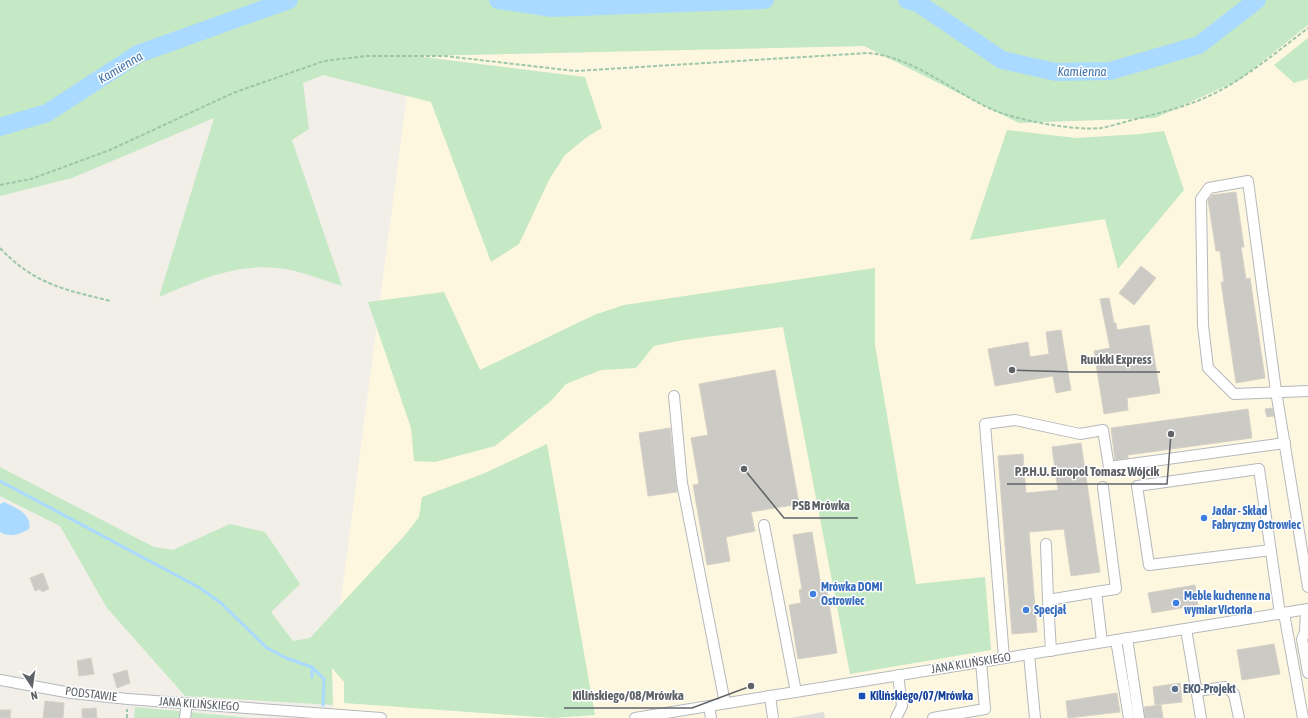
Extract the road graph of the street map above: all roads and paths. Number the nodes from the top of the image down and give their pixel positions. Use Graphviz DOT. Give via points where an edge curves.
graph roads {
  1 [pos="1308,28"];
  2 [pos="0,185"];
  3 [pos="0,248"];
  4 [pos="111,300"];
  5 [pos="1276,391"];
  6 [pos="1308,391"];
  7 [pos="674,396"];
  8 [pos="1285,443"];
  9 [pos="1103,488"];
  10 [pos="764,525"];
  11 [pos="1046,544"];
  12 [pos="1271,550"];
  13 [pos="1308,587"];
  14 [pos="1096,592"];
  15 [pos="1048,600"];
  16 [pos="1307,609"];
  17 [pos="1282,613"];
  18 [pos="1186,629"];
  19 [pos="1127,638"];
  20 [pos="1116,640"];
  21 [pos="1102,642"];
  22 [pos="1051,651"];
  23 [pos="1029,654"];
  24 [pos="1004,658"];
  25 [pos="981,662"];
  26 [pos="1308,673"];
  27 [pos="898,675"];
  28 [pos="0,680"];
  29 [pos="1197,691"];
  30 [pos="796,692"];
  31 [pos="770,696"];
  32 [pos="135,699"];
  33 [pos="187,703"];
  34 [pos="725,703"];
  35 [pos="1304,703"];
  36 [pos="709,706"];
  37 [pos="985,714"];
  38 [pos="326,716"];
  39 [pos="185,718"];
  40 [pos="382,718"];
  41 [pos="635,718"];
  42 [pos="711,718"];
  43 [pos="773,718"];
  44 [pos="896,718"];
  45 [pos="933,718"];
  46 [pos="1035,718"];
  47 [pos="1129,718"];
  48 [pos="1139,718"];
  49 [pos="1201,718"];
  50 [pos="1239,718"];
  51 [pos="1303,718"];
  1 -- 2 [label="path" via="1256,68 1219,91 1196,102 1101,128 1058,125 1012,117 967,98 905,62 868,52 575,71 445,56 366,56 324,61 232,93 110,150 31,179"];
  3 -- 4 [label="path" via="15,263 60,289"];
  5 -- 5 [label="street" via="1248,181 1209,188 1201,200 1203,325 1208,368 1234,394"];
  5 -- 6 [label="street"];
  5 -- 8 [label="street"];
  7 -- 34 [label="street" via="682,483"];
  8 -- 13 [label="street"];
  8 -- 24 [label="street" via="1109,467 1103,430 1080,434 1015,420 986,424"];
  9 -- 14 [label="street" via="1116,589"];
  10 -- 30 [label="street"];
  11 -- 15 [label="street"];
  12 -- 12 [label="street" via="1259,469 1137,486 1149,565"];
  12 -- 17 [label="street"];
  14 -- 15 [label="street"];
  14 -- 21 [label="street"];
  15 -- 22 [label="street"];
  16 -- 17 [label="street, JANA KILIŃSKIEGO"];
  16 -- 26 [label="street" via="1302,639"];
  17 -- 18 [label="street, JANA KILIŃSKIEGO"];
  17 -- 35 [label="street"];
  18 -- 19 [label="street, JANA KILIŃSKIEGO"];
  18 -- 29 [label="street"];
  19 -- 20 [label="street, JANA KILIŃSKIEGO"];
  19 -- 48 [label="street"];
  20 -- 21 [label="street, JANA KILIŃSKIEGO"];
  20 -- 47 [label="street"];
  21 -- 22 [label="street, JANA KILIŃSKIEGO"];
  22 -- 23 [label="street, JANA KILIŃSKIEGO"];
  23 -- 24 [label="street, JANA KILIŃSKIEGO"];
  23 -- 46 [label="street"];
  24 -- 25 [label="street, JANA KILIŃSKIEGO"];
  25 -- 27 [label="street, JANA KILIŃSKIEGO"];
  25 -- 37 [label="street"];
  27 -- 30 [label="street, JANA KILIŃSKIEGO"];
  27 -- 44 [label="street" via="902,706"];
  28 -- 32 [label="street, PODSTAWIE" via="71,693"];
  29 -- 49 [label="street"];
  29 -- 50 [label="street" via="1225,687 1234,694"];
  30 -- 31 [label="street, JANA KILIŃSKIEGO"];
  31 -- 34 [label="street, JANA KILIŃSKIEGO"];
  31 -- 43 [label="street"];
  32 -- 33 [label="street, JANA KILIŃSKIEGO"];
  33 -- 38 [label="street, JANA KILIŃSKIEGO"];
  33 -- 39 [label="street"];
  34 -- 36 [label="street, JANA KILIŃSKIEGO"];
  35 -- 51 [label="street"];
  36 -- 41 [label="street, JANA KILIŃSKIEGO"];
  36 -- 42 [label="street"];
  37 -- 45 [label="street"];
  38 -- 40 [label="street, JANA KILIŃSKIEGO"];
}
